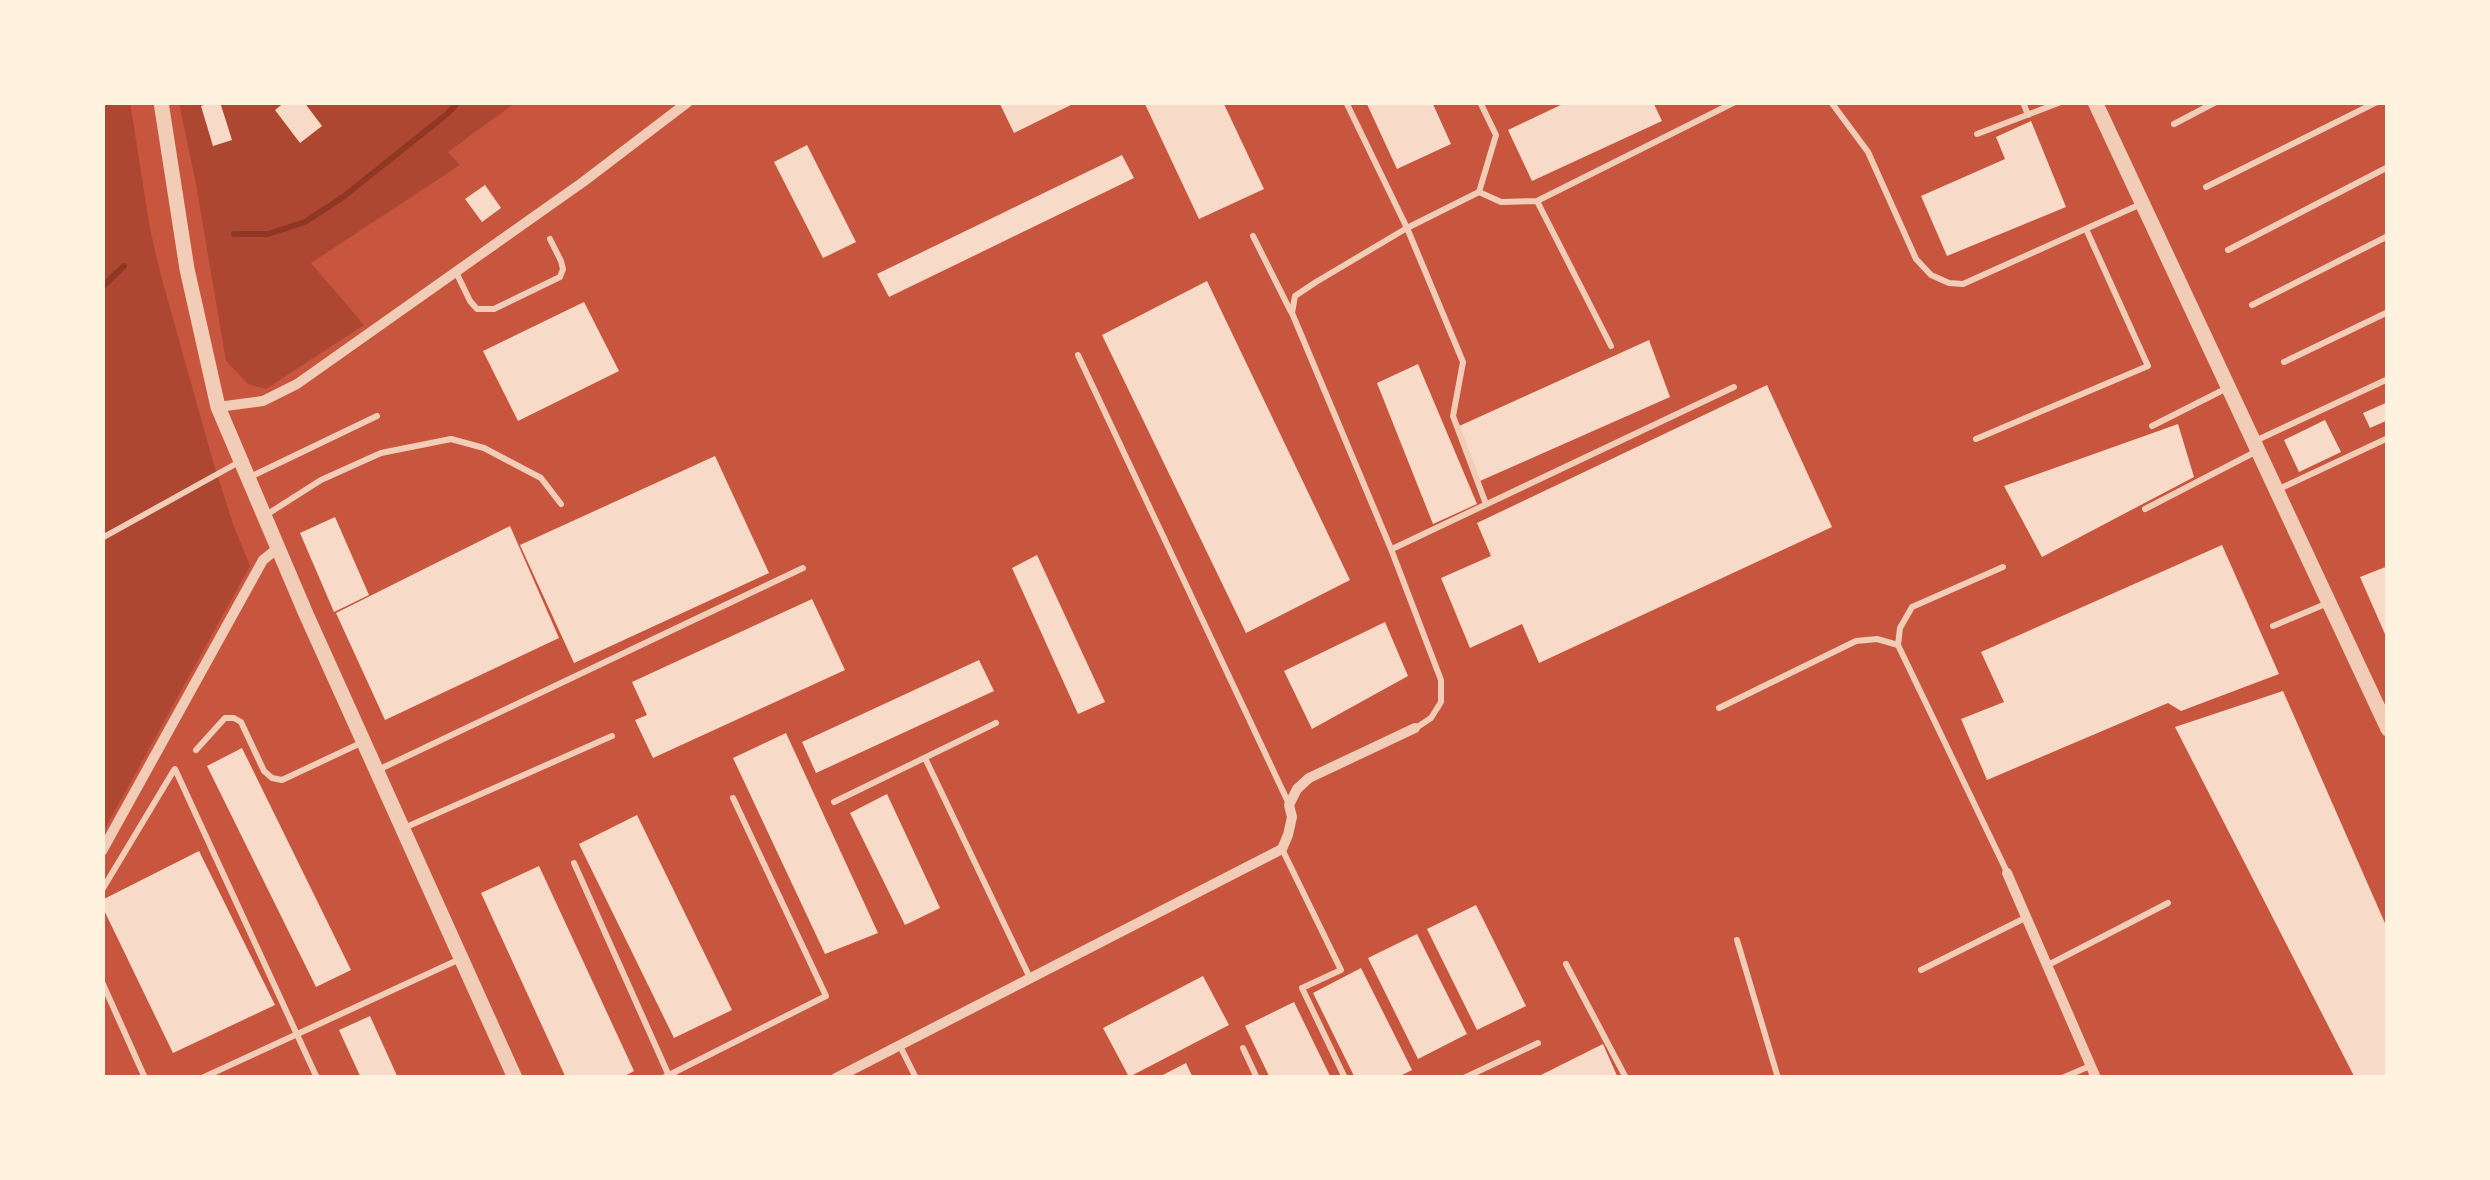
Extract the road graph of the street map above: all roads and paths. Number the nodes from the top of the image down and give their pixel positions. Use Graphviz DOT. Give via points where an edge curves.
graph roads {
  1 [pos="161,102"];
  2 [pos="688,102"];
  3 [pos="1346,102"];
  4 [pos="1480,102"];
  5 [pos="1736,102"];
  6 [pos="1831,102"];
  7 [pos="2022,102"];
  8 [pos="2061,102"];
  9 [pos="2096,102"];
  10 [pos="2216,102"];
  11 [pos="2378,102"];
  12 [pos="2028,115"];
  13 [pos="2174,124"];
  14 [pos="1977,134"];
  15 [pos="2388,167"];
  16 [pos="2206,187"];
  17 [pos="1479,192"];
  18 [pos="1538,201"];
  19 [pos="2142,204"];
  20 [pos="1407,228"];
  21 [pos="2086,229"];
  22 [pos="1254,236"];
  23 [pos="2388,236"];
  24 [pos="550,238"];
  25 [pos="2228,250"];
  26 [pos="456,271"];
  27 [pos="2252,305"];
  28 [pos="2388,312"];
  29 [pos="1292,313"];
  30 [pos="1612,346"];
  31 [pos="1078,355"];
  32 [pos="2284,362"];
  33 [pos="2388,379"];
  34 [pos="1734,386"];
  35 [pos="2228,388"];
  36 [pos="218,407"];
  37 [pos="377,416"];
  38 [pos="2152,426"];
  39 [pos="2388,438"];
  40 [pos="1976,439"];
  41 [pos="2256,446"];
  42 [pos="242,461"];
  43 [pos="249,478"];
  44 [pos="2276,490"];
  45 [pos="561,504"];
  46 [pos="1486,504"];
  47 [pos="2145,508"];
  48 [pos="265,516"];
  49 [pos="102,538"];
  50 [pos="278,548"];
  51 [pos="1391,549"];
  52 [pos="2002,567"];
  53 [pos="803,568"];
  54 [pos="2329,602"];
  55 [pos="2272,626"];
  56 [pos="1898,645"];
  57 [pos="1719,708"];
  58 [pos="996,723"];
  59 [pos="1414,728"];
  60 [pos="2388,728"];
  61 [pos="612,736"];
  62 [pos="364,742"];
  63 [pos="196,750"];
  64 [pos="925,758"];
  65 [pos="377,771"];
  66 [pos="732,798"];
  67 [pos="834,802"];
  68 [pos="1289,804"];
  69 [pos="402,828"];
  70 [pos="1282,848"];
  71 [pos="102,852"];
  72 [pos="574,863"];
  73 [pos="2008,873"];
  74 [pos="102,890"];
  75 [pos="2168,902"];
  76 [pos="2026,917"];
  77 [pos="1737,940"];
  78 [pos="461,959"];
  79 [pos="1566,964"];
  80 [pos="2047,966"];
  81 [pos="1920,970"];
  82 [pos="1030,978"];
  83 [pos="102,982"];
  84 [pos="297,1034"];
  85 [pos="1538,1043"];
  86 [pos="900,1044"];
  87 [pos="1243,1048"];
  88 [pos="2090,1066"];
  89 [pos="667,1077"];
  90 [pos="146,1078"];
  91 [pos="202,1078"];
  92 [pos="317,1078"];
  93 [pos="515,1078"];
  94 [pos="836,1078"];
  95 [pos="916,1078"];
  96 [pos="1257,1078"];
  97 [pos="1345,1078"];
  98 [pos="1464,1078"];
  99 [pos="1626,1078"];
  100 [pos="1778,1078"];
  101 [pos="2062,1078"];
  102 [pos="2096,1078"];
  1 -- 36 [label="street"];
  2 -- 26 [label="street"];
  3 -- 20 [label="lane"];
  4 -- 17 [label="lane" via="1496,135"];
  5 -- 18 [label="lane"];
  6 -- 21 [label="lane" via="1868,152 1916,259 1931,275 1962,284"];
  7 -- 12 [label="lane"];
  8 -- 12 [label="lane"];
  9 -- 19 [label="street"];
  10 -- 13 [label="lane"];
  11 -- 16 [label="lane"];
  12 -- 14 [label="lane"];
  15 -- 25 [label="lane"];
  17 -- 18 [label="lane" via="1501,202"];
  17 -- 20 [label="lane"];
  18 -- 30 [label="lane"];
  19 -- 21 [label="lane"];
  19 -- 35 [label="street"];
  20 -- 29 [label="lane" via="1296,296"];
  20 -- 46 [label="lane" via="1463,362 1453,416"];
  21 -- 40 [label="lane" via="2148,366"];
  22 -- 29 [label="lane"];
  23 -- 27 [label="lane"];
  24 -- 26 [label="lane" via="560,277 494,309 477,310"];
  26 -- 36 [label="street" via="296,384 263,401"];
  28 -- 32 [label="lane"];
  29 -- 51 [label="lane"];
  31 -- 68 [label="lane"];
  33 -- 41 [label="lane"];
  34 -- 46 [label="lane"];
  35 -- 38 [label="lane"];
  35 -- 41 [label="street"];
  36 -- 42 [label="street"];
  37 -- 43 [label="lane"];
  39 -- 44 [label="lane"];
  41 -- 44 [label="street"];
  41 -- 47 [label="lane"];
  42 -- 43 [label="street"];
  42 -- 49 [label="lane"];
  43 -- 48 [label="street"];
  44 -- 54 [label="street"];
  45 -- 48 [label="lane" via="541,478 452,439 380,453"];
  46 -- 51 [label="lane"];
  48 -- 50 [label="street"];
  50 -- 62 [label="street"];
  50 -- 71 [label="street" via="264,560"];
  51 -- 59 [label="lane" via="1441,680 1441,702"];
  52 -- 56 [label="lane" via="1912,607"];
  53 -- 65 [label="lane"];
  54 -- 55 [label="lane"];
  54 -- 60 [label="street"];
  56 -- 57 [label="lane" via="1856,642"];
  56 -- 73 [label="lane"];
  58 -- 64 [label="lane"];
  59 -- 68 [label="street" via="1309,778"];
  61 -- 69 [label="lane"];
  62 -- 63 [label="lane" via="282,780 264,771 234,718 225,718"];
  62 -- 65 [label="street"];
  64 -- 67 [label="lane"];
  64 -- 82 [label="lane"];
  65 -- 69 [label="street"];
  66 -- 89 [label="lane" via="826,996"];
  68 -- 70 [label="street" via="1292,817"];
  69 -- 78 [label="street"];
  70 -- 82 [label="street"];
  70 -- 97 [label="lane" via="1341,970 1302,988"];
  72 -- 89 [label="lane"];
  73 -- 76 [label="street"];
  74 -- 84 [label="lane" via="175,769"];
  75 -- 80 [label="lane"];
  76 -- 80 [label="street"];
  76 -- 81 [label="lane"];
  77 -- 100 [label="lane"];
  78 -- 84 [label="lane"];
  78 -- 93 [label="street"];
  79 -- 99 [label="lane"];
  80 -- 88 [label="street"];
  82 -- 86 [label="street"];
  83 -- 90 [label="lane"];
  84 -- 91 [label="lane"];
  84 -- 92 [label="lane"];
  85 -- 98 [label="lane"];
  86 -- 94 [label="street"];
  86 -- 95 [label="lane"];
  87 -- 96 [label="lane"];
  88 -- 101 [label="lane"];
  88 -- 102 [label="street"];
}
